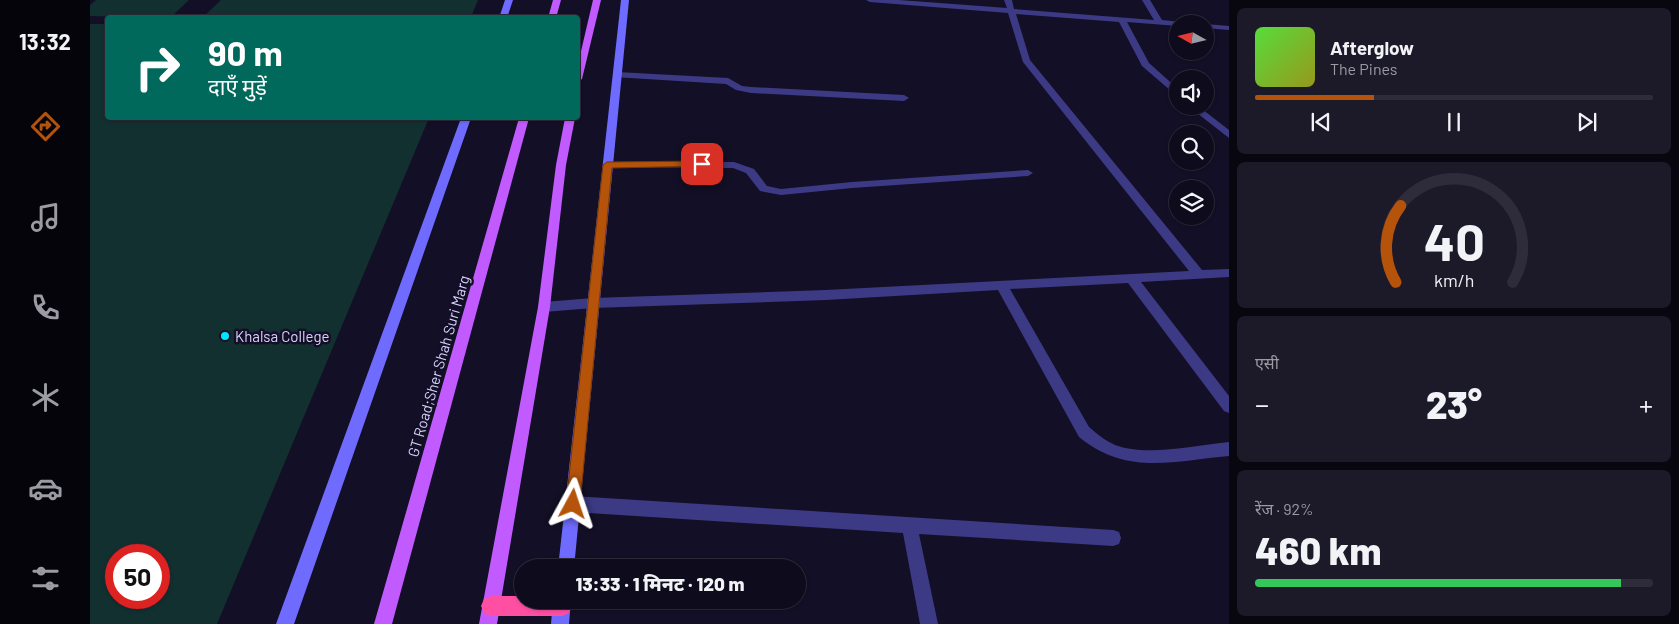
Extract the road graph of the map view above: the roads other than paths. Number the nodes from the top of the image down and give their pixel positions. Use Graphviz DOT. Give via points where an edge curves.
graph roads {
  1 [pos="509,0"];
  2 [pos="557,0"];
  3 [pos="597,0"];
  4 [pos="625,0"];
  5 [pos="870,0"];
  6 [pos="1008,0"];
  7 [pos="1146,0"];
  8 [pos="1011,10"];
  9 [pos="504,15"];
  10 [pos="553,15"];
  11 [pos="1122,20"];
  12 [pos="1160,23"];
  13 [pos="1169,24"];
  14 [pos="1214,27"];
  15 [pos="1229,28"];
  16 [pos="580,71"];
  17 [pos="617,75"];
  18 [pos="1169,86"];
  19 [pos="904,98"];
  20 [pos="1203,115"];
  21 [pos="465,120"];
  22 [pos="523,120"];
  23 [pos="570,120"];
  24 [pos="1229,135"];
  25 [pos="607,165"];
  26 [pos="1028,173"];
  27 [pos="1229,274"];
  28 [pos="1199,275"];
  29 [pos="1131,278"];
  30 [pos="1002,286"];
  31 [pos="593,303"];
  32 [pos="544,307"];
  33 [pos="1229,407"];
  34 [pos="1229,449"];
  35 [pos="573,504"];
  36 [pos="909,524"];
  37 [pos="1113,538"];
  38 [pos="567,559"];
  39 [pos="561,610"];
  40 [pos="490,615"];
  41 [pos="286,624"];
  42 [pos="383,624"];
  43 [pos="929,624"];
  1 -- 9 [label="main road"];
  2 -- 10 [label="main road"];
  3 -- 16 [label="main road"];
  4 -- 17 [label="main road"];
  5 -- 8 [label="street"];
  6 -- 8 [label="street"];
  7 -- 12 [label="street"];
  8 -- 11 [label="street"];
  8 -- 28 [label="street" via="1026,60"];
  11 -- 12 [label="street"];
  11 -- 18 [label="street" via="1145,64"];
  12 -- 13 [label="street"];
  14 -- 15 [label="street"];
  17 -- 19 [label="street" via="728,81 739,88 751,90"];
  17 -- 25 [label="main road"];
  20 -- 24 [label="street"];
  21 -- 41 [label="main road"];
  22 -- 42 [label="main road, GT Road;Sher Shah Suri Marg"];
  23 -- 32 [label="main road"];
  25 -- 26 [label="street" via="734,165 750,171 764,189 781,192"];
  25 -- 31 [label="main road"];
  27 -- 28 [label="street"];
  28 -- 29 [label="street"];
  29 -- 30 [label="street"];
  29 -- 33 [label="street"];
  30 -- 31 [label="street"];
  30 -- 34 [label="street" via="1084,432 1098,444 1136,456"];
  31 -- 32 [label="street"];
  31 -- 35 [label="main road"];
  32 -- 40 [label="main road"];
  35 -- 36 [label="street"];
  35 -- 38 [label="main road"];
  36 -- 37 [label="street"];
  36 -- 43 [label="street"];
  39 -- 40 [label="highway"];
}
